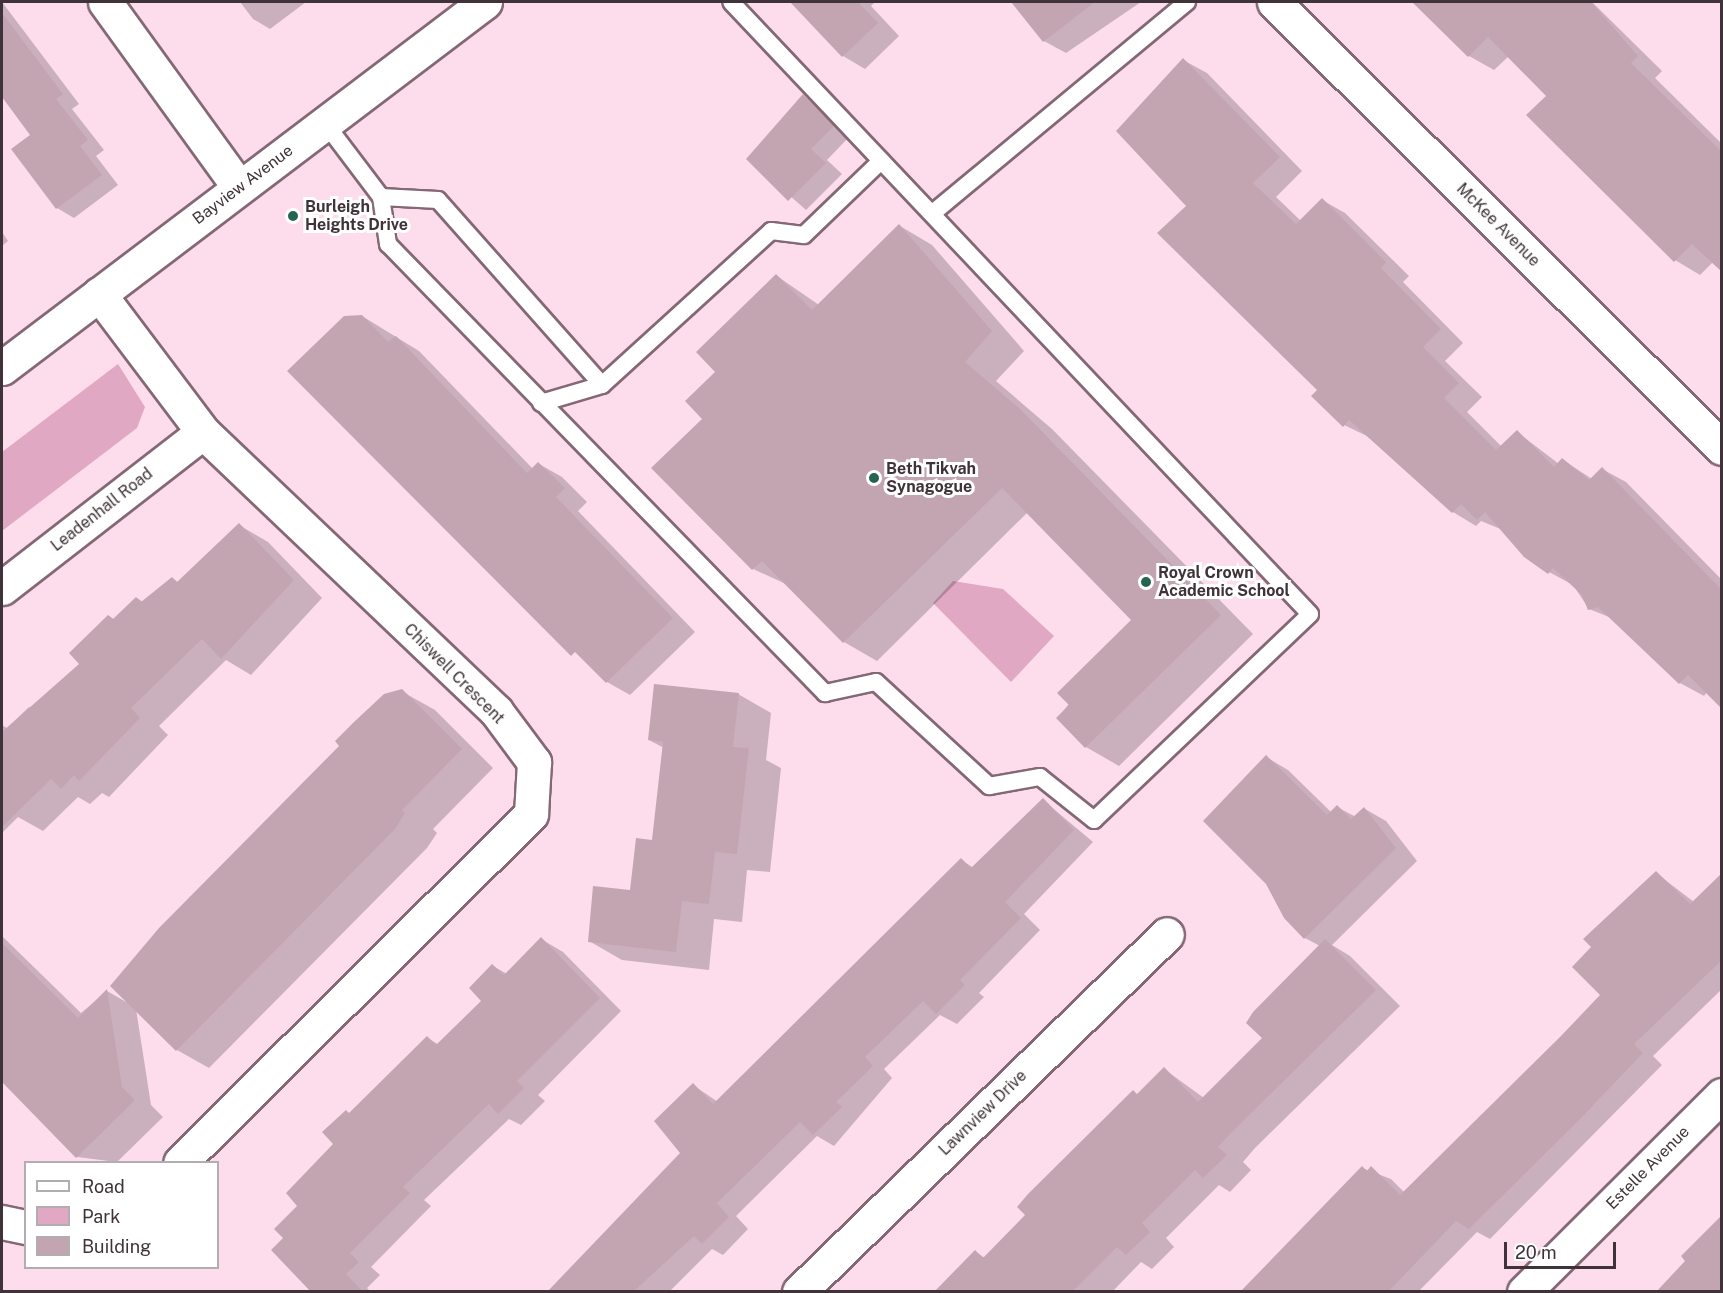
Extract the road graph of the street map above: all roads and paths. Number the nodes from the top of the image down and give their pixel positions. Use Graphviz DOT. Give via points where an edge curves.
graph roads {
  1 [pos="105,2"];
  2 [pos="485,2"];
  3 [pos="731,2"];
  4 [pos="1187,2"];
  5 [pos="1274,2"];
  6 [pos="325,123"];
  7 [pos="881,161"];
  8 [pos="239,187"];
  9 [pos="381,197"];
  10 [pos="934,212"];
  11 [pos="99,294"];
  12 [pos="2,368"];
  13 [pos="602,385"];
  14 [pos="541,403"];
  15 [pos="203,432"];
  16 [pos="1722,448"];
  17 [pos="2,588"];
  18 [pos="1167,934"];
  19 [pos="1722,1095"];
  20 [pos="182,1161"];
  21 [pos="2,1222"];
  22 [pos="24,1227"];
  23 [pos="799,1292"];
  24 [pos="1524,1292"];
  1 -- 8 [label="street"];
  2 -- 6 [label="street, Bayview Avenue"];
  3 -- 7 [label="lane"];
  4 -- 10 [label="lane"];
  5 -- 16 [label="street, McKee Avenue"];
  6 -- 8 [label="street, Bayview Avenue"];
  6 -- 9 [label="lane"];
  7 -- 10 [label="lane"];
  7 -- 13 [label="lane" via="804,235 771,231"];
  8 -- 11 [label="street, Bayview Avenue"];
  9 -- 13 [label="lane" via="438,200"];
  9 -- 14 [label="lane" via="388,244"];
  10 -- 14 [label="lane" via="1310,614 1094,820 1040,777 989,786 876,682 825,693"];
  11 -- 12 [label="street, Bayview Avenue"];
  11 -- 15 [label="street, Chiswell Crescent"];
  13 -- 14 [label="lane"];
  15 -- 17 [label="street, Leadenhall Road"];
  15 -- 20 [label="street, Chiswell Crescent" via="496,711 534,762 531,814"];
  18 -- 23 [label="street, Lawnview Drive"];
  19 -- 24 [label="street, Estelle Avenue"];
  21 -- 22 [label="street"];
}
